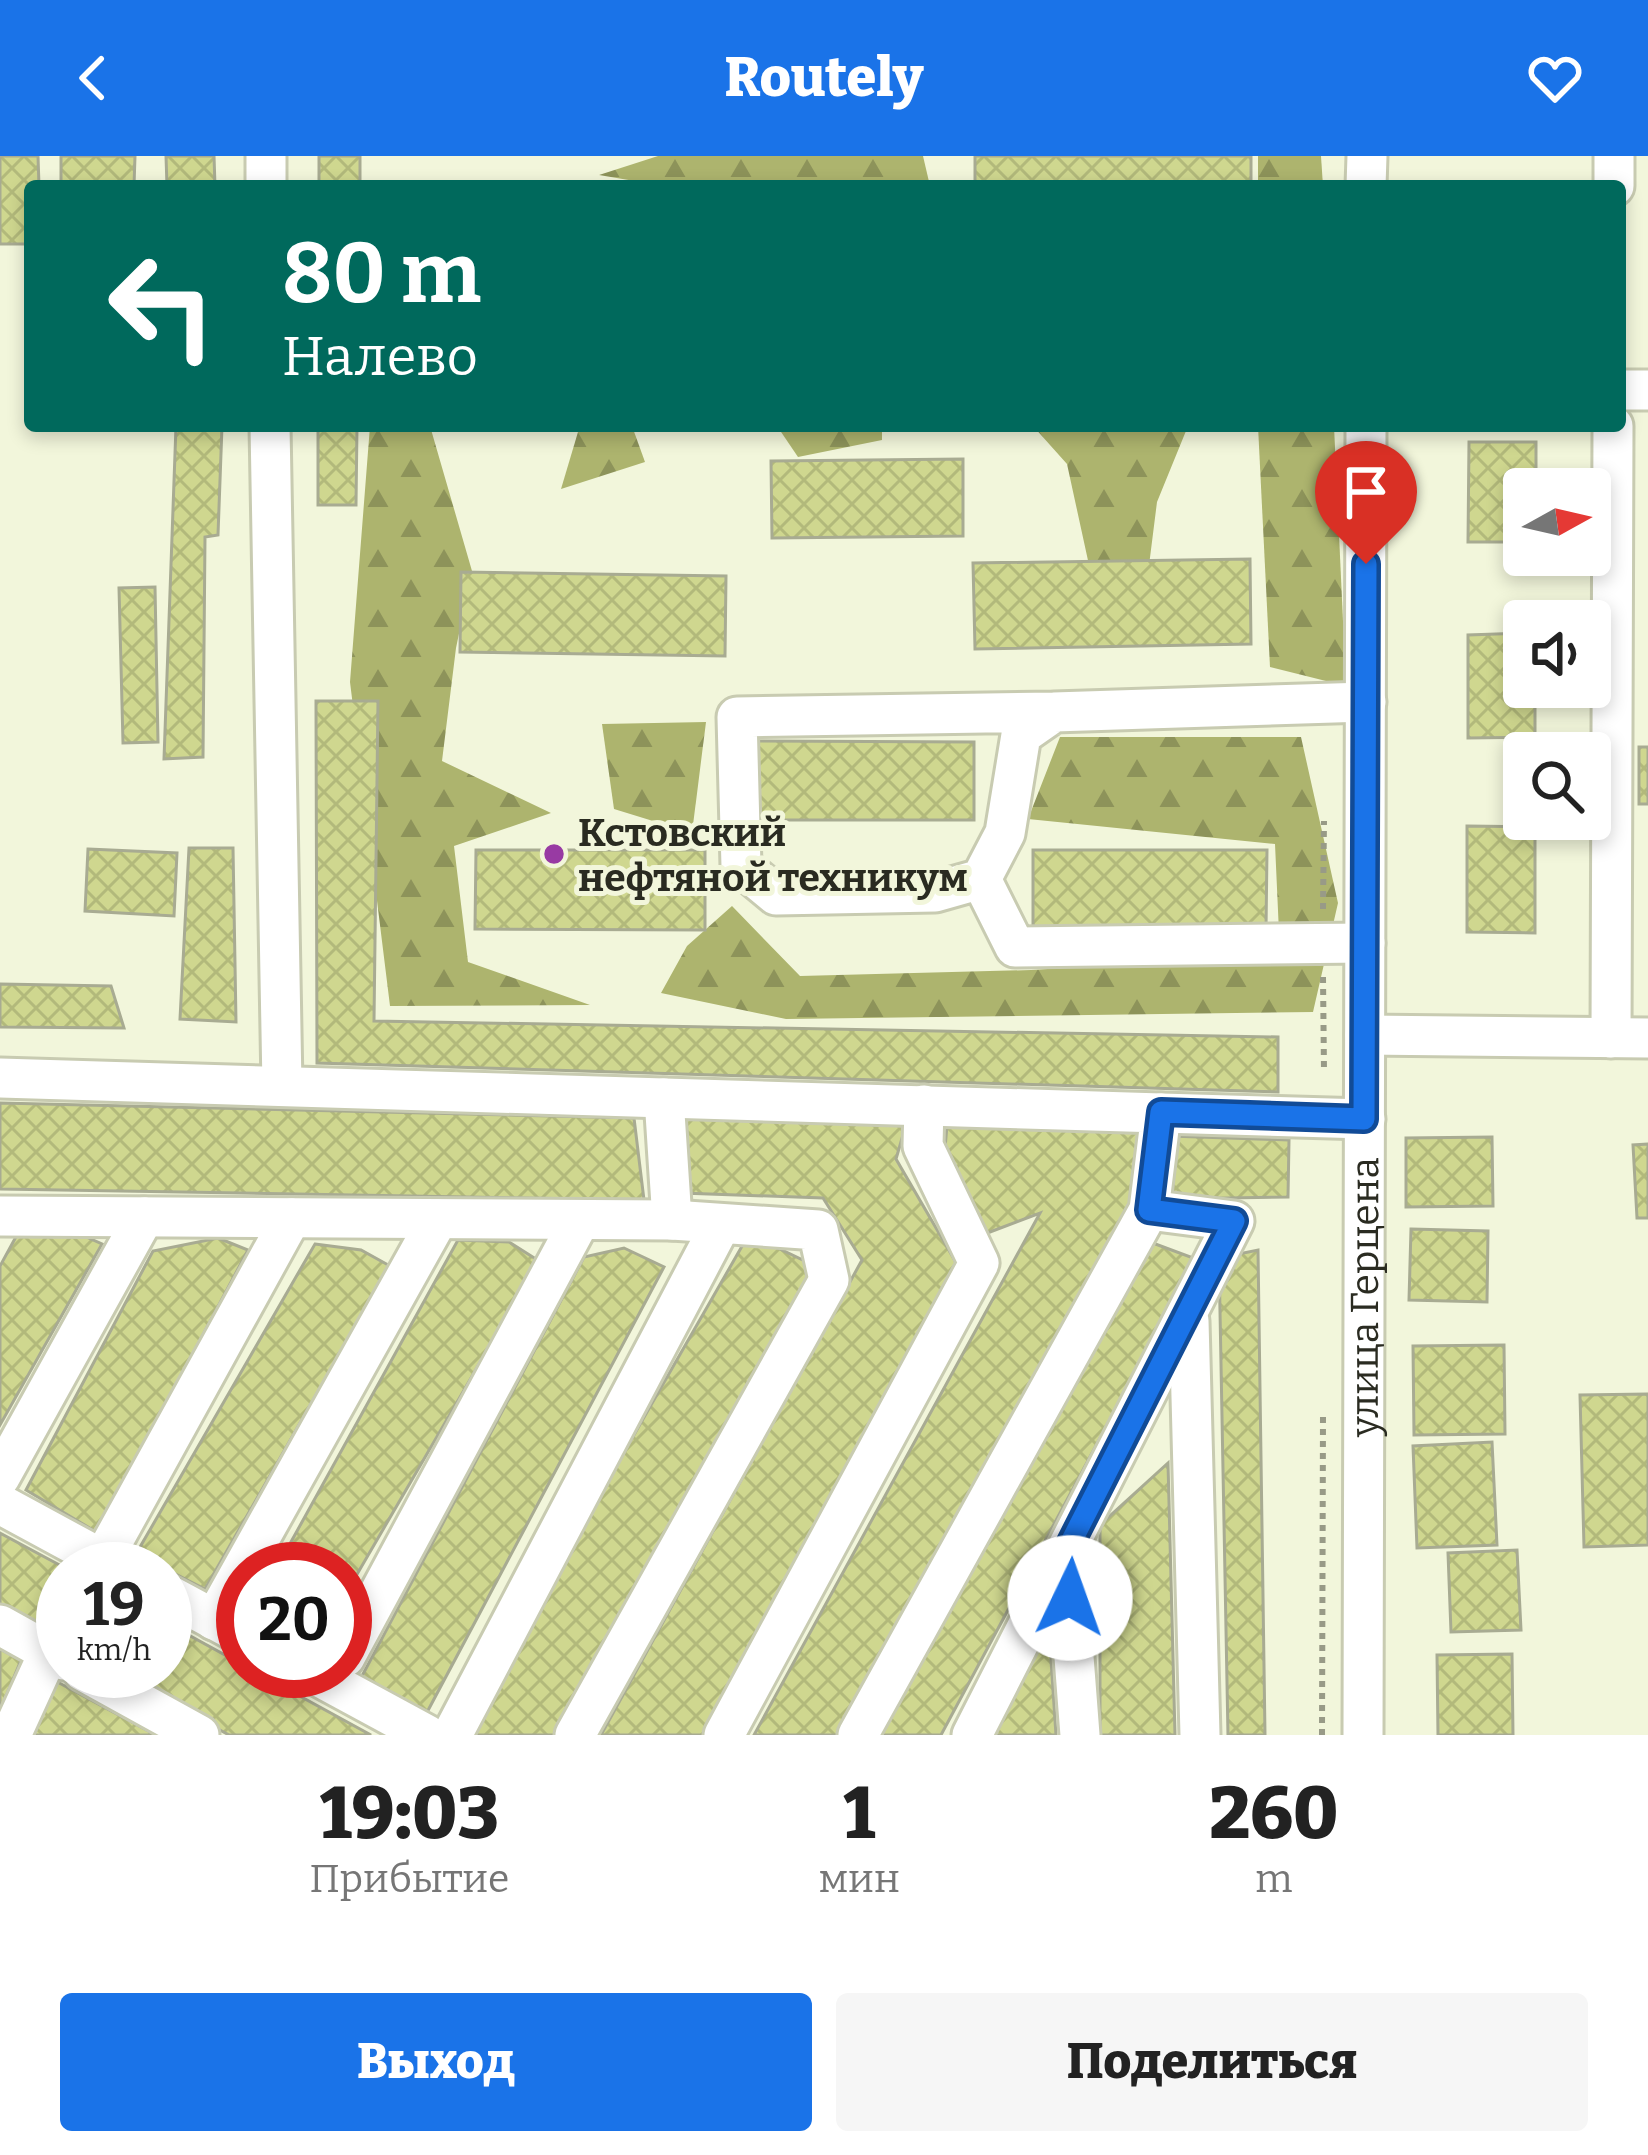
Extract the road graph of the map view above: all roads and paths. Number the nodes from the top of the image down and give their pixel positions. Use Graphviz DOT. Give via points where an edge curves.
graph roads {
  1 [pos="270,432"];
  2 [pos="1366,432"];
  3 [pos="1613,432"];
  4 [pos="1366,702"];
  5 [pos="1054,712"];
  6 [pos="1630,737"];
  7 [pos="981,878"];
  8 [pos="1365,943"];
  9 [pos="1365,1035"];
  10 [pos="1630,1038"];
  11 [pos="0,1078"];
  12 [pos="282,1086"];
  13 [pos="664,1098"];
  14 [pos="924,1106"];
  15 [pos="1161,1112"];
  16 [pos="1364,1119"];
  17 [pos="1149,1210"];
  18 [pos="0,1216"];
  19 [pos="144,1217"];
  20 [pos="291,1218"];
  21 [pos="438,1219"];
  22 [pos="580,1220"];
  23 [pos="672,1220"];
  24 [pos="721,1224"];
  25 [pos="1189,1314"];
  26 [pos="0,1477"];
  27 [pos="0,1504"];
  28 [pos="70,1542"];
  29 [pos="122,1542"];
  30 [pos="273,1542"];
  31 [pos="1066,1552"];
  32 [pos="372,1596"];
  33 [pos="0,1625"];
  34 [pos="36,1645"];
  35 [pos="38,1698"];
  36 [pos="132,1698"];
  37 [pos="372,1698"];
  38 [pos="11,1735"];
  39 [pos="199,1735"];
  40 [pos="427,1735"];
  41 [pos="452,1735"];
  42 [pos="575,1735"];
  43 [pos="724,1735"];
  44 [pos="858,1735"];
  45 [pos="972,1735"];
  46 [pos="1080,1735"];
  47 [pos="1200,1735"];
  48 [pos="1364,1735"];
  1 -- 12 [label="street"];
  2 -- 4 [label="street, улица Герцена"];
  3 -- 6 [label="street"];
  4 -- 5 [label="street"];
  4 -- 8 [label="street, улица Герцена"];
  5 -- 7 [label="street" via="1022,735 1005,833"];
  5 -- 7 [label="street" via="737,717 741,866 776,895 934,892"];
  6 -- 10 [label="street"];
  7 -- 8 [label="street" via="1015,947"];
  8 -- 9 [label="street, улица Герцена"];
  9 -- 10 [label="street"];
  9 -- 16 [label="street, улица Герцена"];
  11 -- 12 [label="street"];
  12 -- 13 [label="street"];
  13 -- 14 [label="street"];
  13 -- 23 [label="street"];
  14 -- 15 [label="street"];
  14 -- 43 [label="street" via="923,1146 979,1264"];
  15 -- 16 [label="street"];
  15 -- 17 [label="street"];
  16 -- 48 [label="street, улица Герцена"];
  17 -- 25 [label="street" via="1234,1221"];
  17 -- 44 [label="street"];
  18 -- 19 [label="street"];
  19 -- 20 [label="street"];
  19 -- 26 [label="street"];
  20 -- 21 [label="street"];
  20 -- 29 [label="street"];
  21 -- 22 [label="street"];
  21 -- 30 [label="street"];
  22 -- 23 [label="street"];
  22 -- 32 [label="street"];
  23 -- 24 [label="street"];
  24 -- 41 [label="street"];
  24 -- 42 [label="street" via="818,1230 830,1280"];
  25 -- 31 [label="street"];
  25 -- 47 [label="street"];
  27 -- 28 [label="street"];
  31 -- 45 [label="street"];
  31 -- 46 [label="street"];
  33 -- 34 [label="street"];
  35 -- 38 [label="street"];
  36 -- 39 [label="street"];
  37 -- 40 [label="street"];
}
